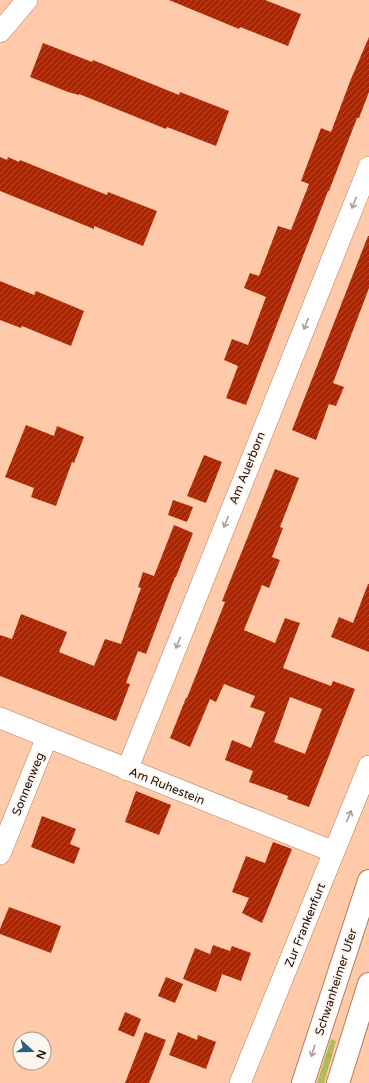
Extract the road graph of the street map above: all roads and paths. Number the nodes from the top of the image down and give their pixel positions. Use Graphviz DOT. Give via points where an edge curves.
graph roads {
  1 [pos="26,0"];
  2 [pos="0,32"];
  3 [pos="369,167"];
  4 [pos="0,718"];
  5 [pos="47,737"];
  6 [pos="369,766"];
  7 [pos="127,770"];
  8 [pos="334,852"];
  9 [pos="0,854"];
  10 [pos="369,881"];
  11 [pos="369,984"];
  12 [pos="365,1008"];
  13 [pos="240,1083"];
  14 [pos="303,1083"];
  15 [pos="338,1083"];
  1 -- 2 [label="street"];
  3 -- 7 [label="street, Am Auerborn, one-way"];
  4 -- 5 [label="street, Am Ruhestein"];
  5 -- 7 [label="street, Am Ruhestein"];
  5 -- 9 [label="street, Sonnenweg"];
  8 -- 6 [label="street, Zur Frankenfurt, one-way"];
  7 -- 8 [label="street, Am Ruhestein"];
  8 -- 13 [label="street, Zur Frankenfurt"];
  10 -- 14 [label="main road, Schwanheimer Ufer, one-way"];
  11 -- 12 [label="main road"];
  12 -- 15 [label="main road"];
}
